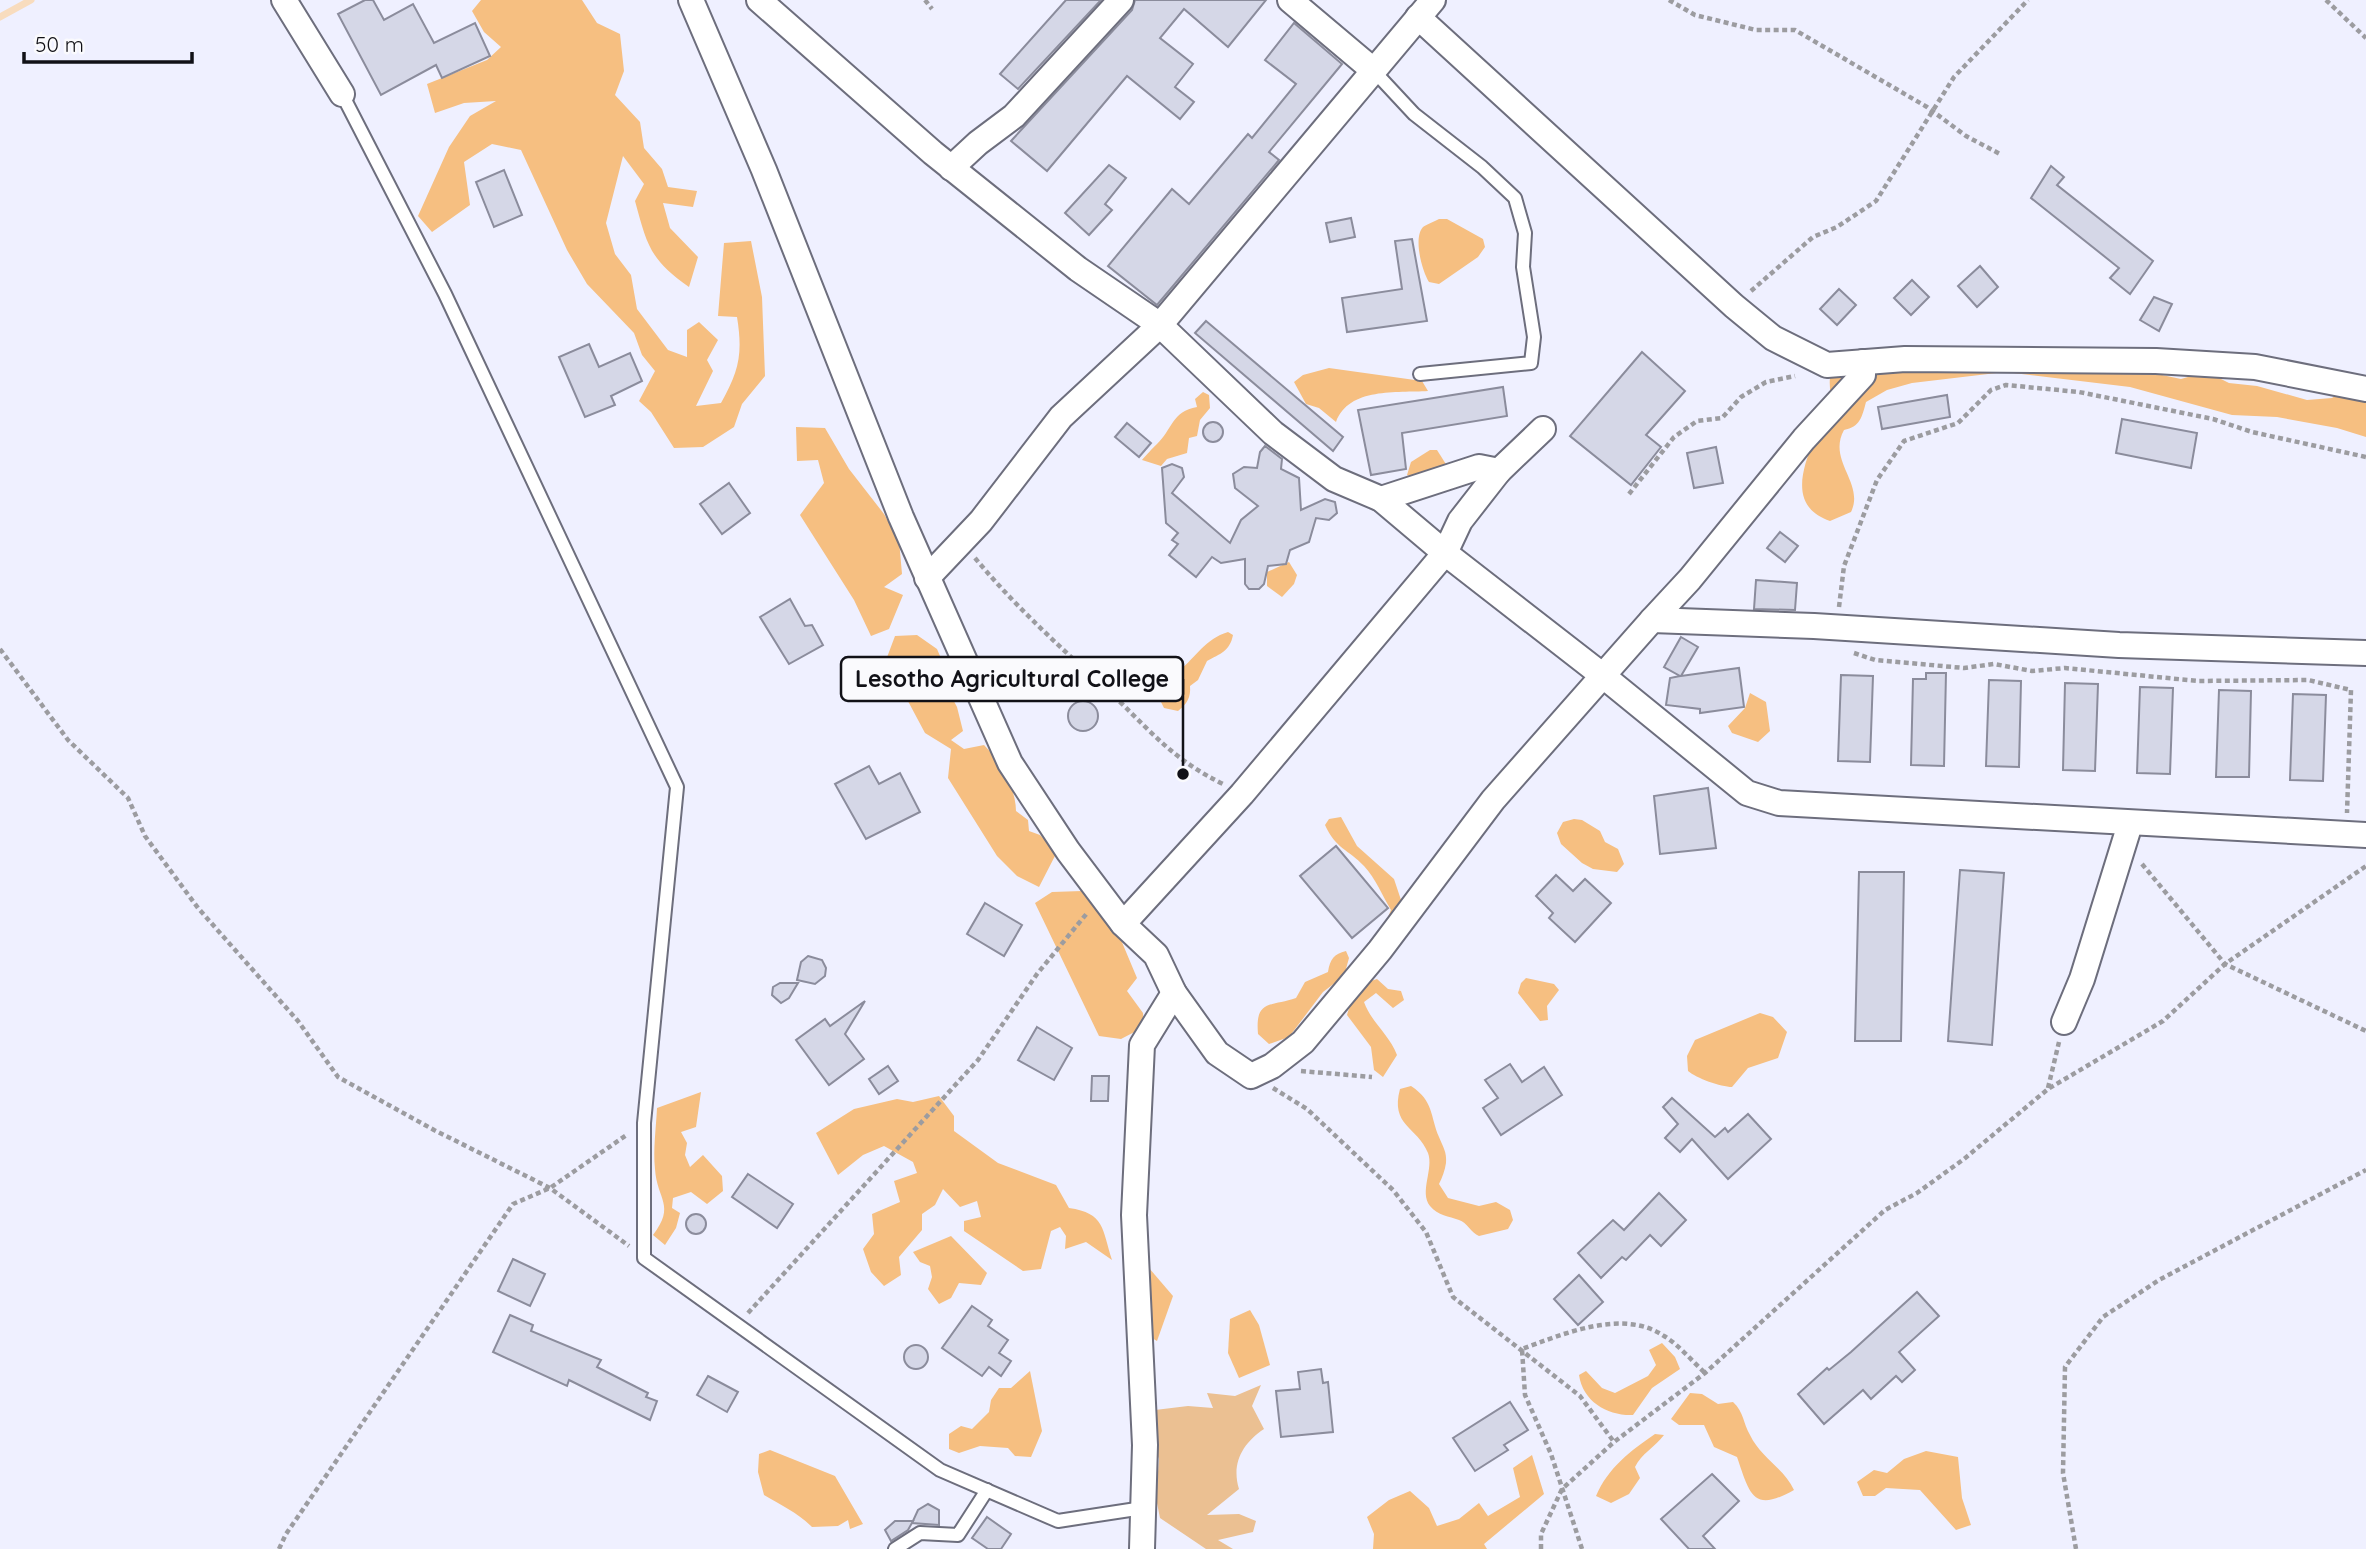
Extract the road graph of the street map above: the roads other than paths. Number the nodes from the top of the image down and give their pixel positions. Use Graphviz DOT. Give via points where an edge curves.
graph roads {
  1 [pos="284,0"];
  2 [pos="691,0"];
  3 [pos="759,0"];
  4 [pos="1121,0"];
  5 [pos="1290,0"];
  6 [pos="1426,9"];
  7 [pos="1373,70"];
  8 [pos="342,94"];
  9 [pos="951,168"];
  10 [pos="1160,325"];
  11 [pos="1863,362"];
  12 [pos="1420,374"];
  13 [pos="2366,389"];
  14 [pos="1543,429"];
  15 [pos="1499,471"];
  16 [pos="1381,499"];
  17 [pos="1444,553"];
  18 [pos="927,578"];
  19 [pos="1652,620"];
  20 [pos="2366,653"];
  21 [pos="1602,675"];
  22 [pos="2130,824"];
  23 [pos="2355,835"];
  24 [pos="1124,924"];
  25 [pos="1174,993"];
  26 [pos="2064,1022"];
  27 [pos="987,1490"];
  28 [pos="1143,1508"];
  29 [pos="895,1549"];
  30 [pos="1142,1549"];
  1 -- 8 [label="street"];
  2 -- 18 [label="street"];
  3 -- 9 [label="street"];
  4 -- 9 [label="street" via="1014,116"];
  5 -- 7 [label="street"];
  6 -- 7 [label="street"];
  6 -- 11 [label="street" via="1734,306 1773,338 1827,365"];
  7 -- 10 [label="street"];
  7 -- 12 [label="lane" via="1414,114 1515,198 1525,233 1523,267 1534,337 1531,363"];
  8 -- 27 [label="lane" via="445,294 677,787 644,1124 644,1258 940,1470"];
  9 -- 10 [label="street" via="1078,269"];
  10 -- 16 [label="street" via="1273,433 1334,479"];
  10 -- 18 [label="street" via="1061,417 981,521"];
  11 -- 13 [label="street" via="2157,361 2255,367"];
  11 -- 19 [label="street" via="1863,375"];
  14 -- 15 [label="street"];
  15 -- 16 [label="street" via="1479,467"];
  15 -- 17 [label="street" via="1460,522"];
  16 -- 17 [label="street"];
  17 -- 21 [label="street"];
  17 -- 24 [label="street" via="1242,794"];
  18 -- 24 [label="street" via="1010,763"];
  19 -- 20 [label="street" via="2133,646"];
  19 -- 21 [label="street"];
  21 -- 22 [label="street" via="1747,793 1779,803"];
  21 -- 25 [label="street" via="1493,800 1380,950 1303,1042 1272,1066 1251,1076 1217,1053"];
  22 -- 23 [label="street"];
  22 -- 26 [label="street"];
  24 -- 25 [label="street" via="1156,955"];
  25 -- 28 [label="street" via="1142,1045 1134,1215 1145,1445"];
  27 -- 28 [label="lane" via="1058,1521"];
  27 -- 29 [label="lane" via="958,1535 920,1533"];
  28 -- 30 [label="street"];
}
